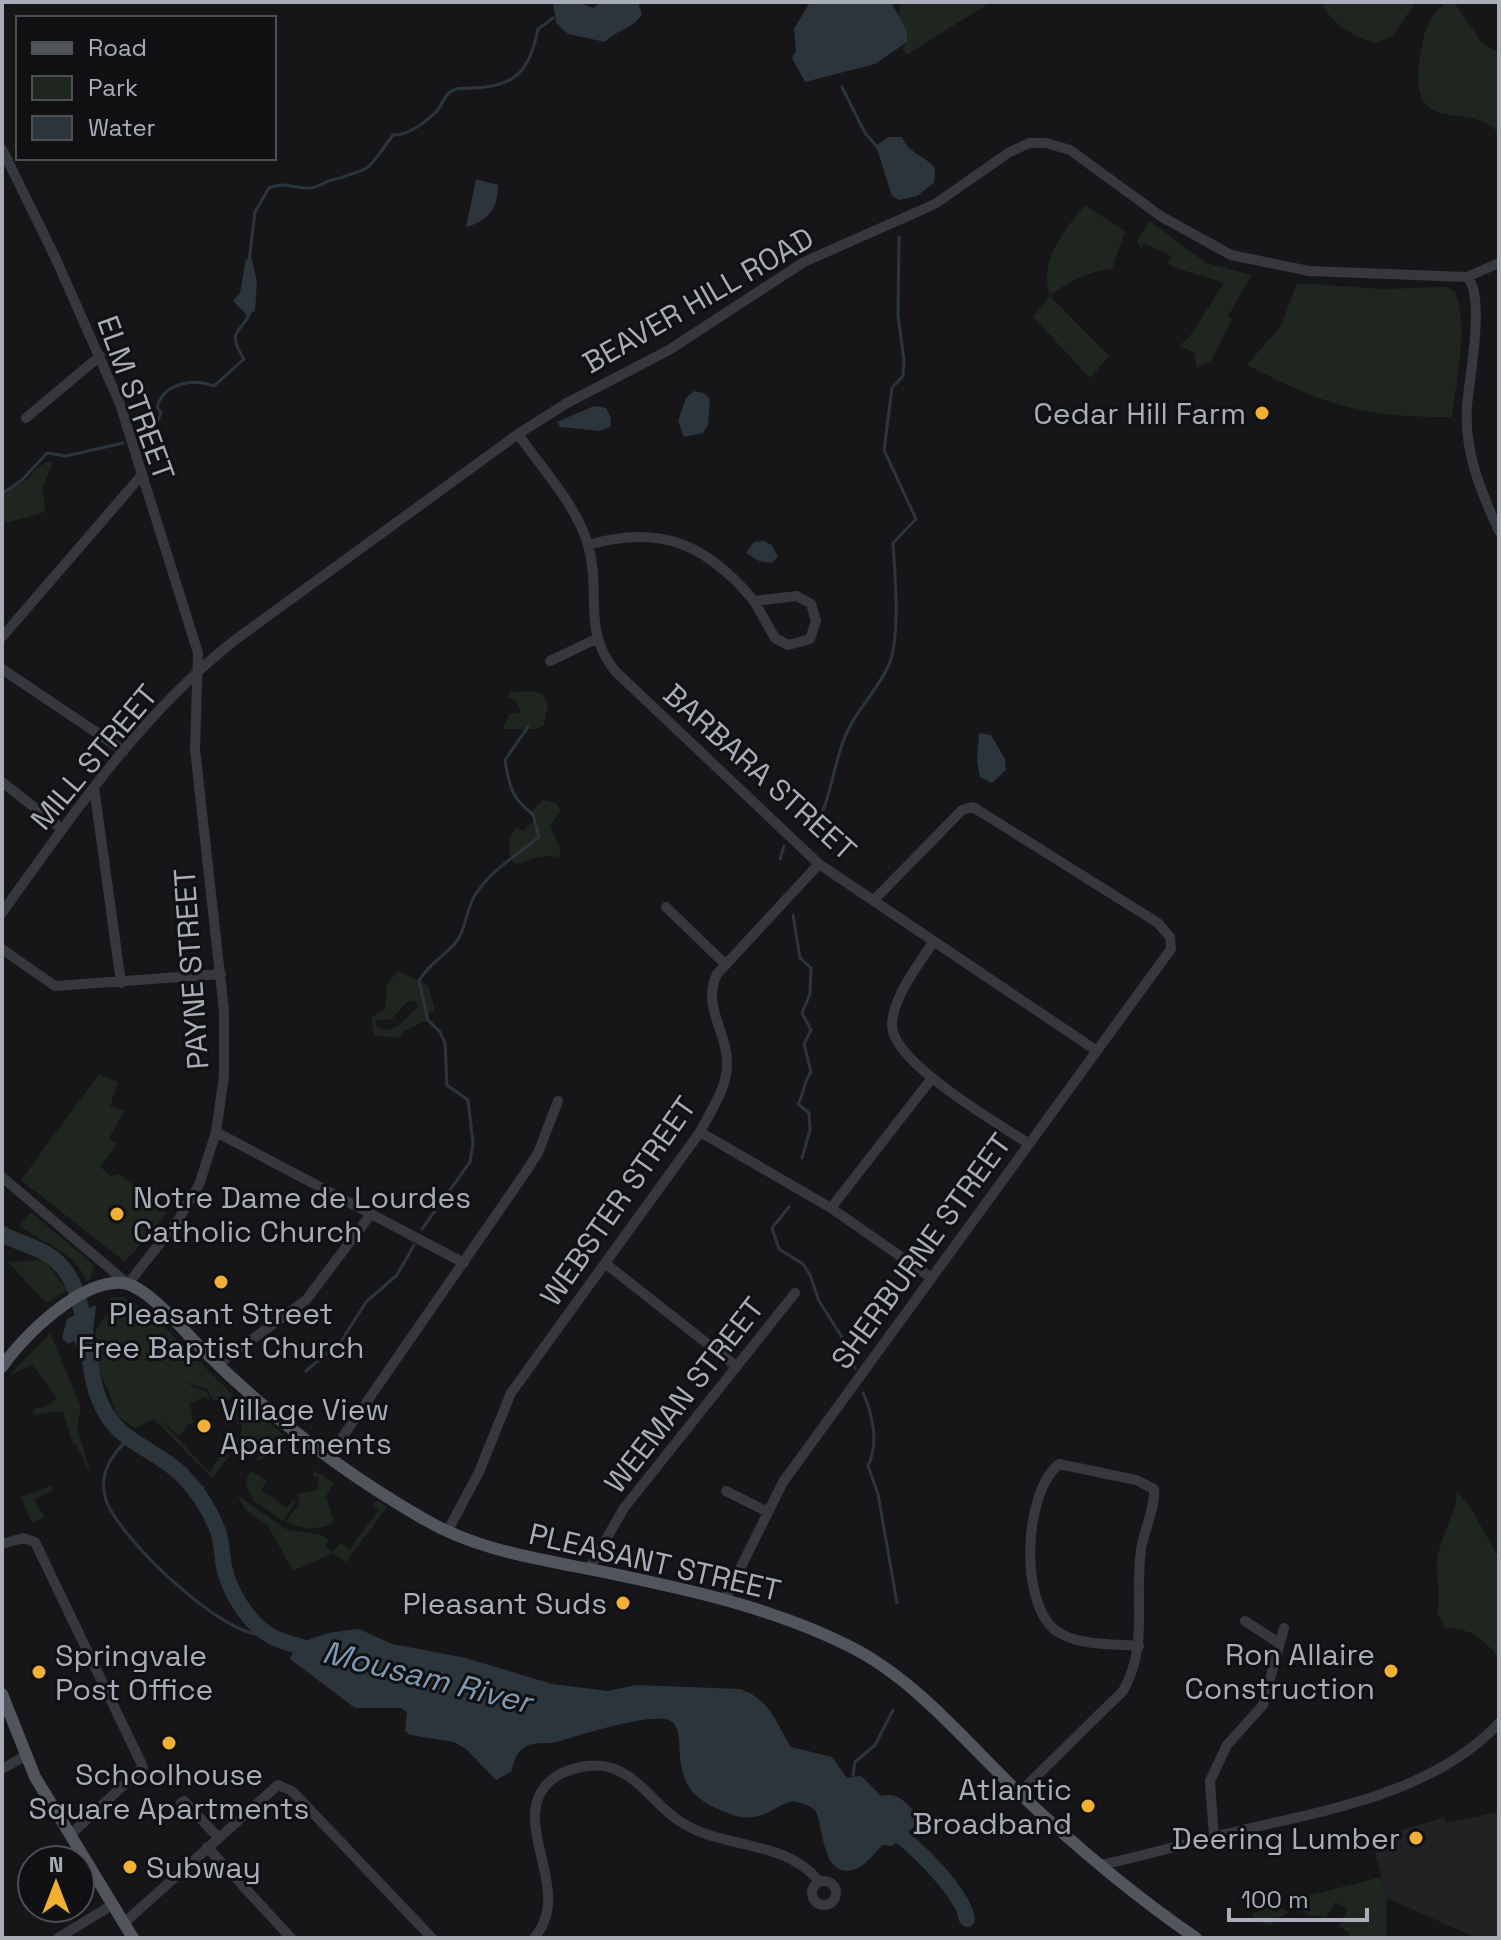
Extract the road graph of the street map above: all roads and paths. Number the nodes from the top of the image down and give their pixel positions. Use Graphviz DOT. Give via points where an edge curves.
graph roads {
  1 [pos="2,149"];
  2 [pos="1499,263"];
  3 [pos="1467,277"];
  4 [pos="100,356"];
  5 [pos="26,418"];
  6 [pos="518,434"];
  7 [pos="141,476"];
  8 [pos="1499,531"];
  9 [pos="588,545"];
  10 [pos="754,601"];
  11 [pos="2,637"];
  12 [pos="596,639"];
  13 [pos="550,661"];
  14 [pos="2,669"];
  15 [pos="198,673"];
  16 [pos="124,751"];
  17 [pos="2,782"];
  18 [pos="94,787"];
  19 [pos="62,829"];
  20 [pos="819,864"];
  21 [pos="874,900"];
  22 [pos="666,907"];
  23 [pos="2,913"];
  24 [pos="933,942"];
  25 [pos="2,949"];
  26 [pos="725,964"];
  27 [pos="221,974"];
  28 [pos="121,983"];
  29 [pos="1097,1051"];
  30 [pos="932,1078"];
  31 [pos="558,1101"];
  32 [pos="216,1132"];
  33 [pos="700,1132"];
  34 [pos="1029,1144"];
  35 [pos="2,1177"];
  36 [pos="831,1208"];
  37 [pos="371,1214"];
  38 [pos="464,1263"];
  39 [pos="606,1264"];
  40 [pos="930,1277"];
  41 [pos="128,1284"];
  42 [pos="795,1293"];
  43 [pos="217,1365"];
  44 [pos="2,1367"];
  45 [pos="737,1367"];
  46 [pos="330,1455"];
  47 [pos="726,1491"];
  48 [pos="766,1511"];
  49 [pos="447,1532"];
  50 [pos="2,1544"];
  51 [pos="589,1569"];
  52 [pos="725,1599"];
  53 [pos="1245,1621"];
  54 [pos="1284,1628"];
  55 [pos="1279,1643"];
  56 [pos="1139,1646"];
  57 [pos="2,1694"];
  58 [pos="1499,1723"];
  59 [pos="25,1756"];
  60 [pos="2,1769"];
  61 [pos="1019,1793"];
  62 [pos="181,1803"];
  63 [pos="70,1835"];
  64 [pos="218,1837"];
  65 [pos="1214,1837"];
  66 [pos="207,1847"];
  67 [pos="1101,1865"];
  68 [pos="818,1880"];
  69 [pos="112,1905"];
  70 [pos="124,1923"];
  71 [pos="58,1938"];
  72 [pos="133,1938"];
  73 [pos="291,1938"];
  74 [pos="432,1938"];
  75 [pos="534,1938"];
  76 [pos="1196,1938"];
  1 -- 4 [label="street, ELM STREET"];
  2 -- 3 [label="street"];
  3 -- 6 [label="street, BEAVER HILL ROAD" via="1309,271 1231,255 1162,217 1070,150 1029,143 910,218 776,277 669,350"];
  3 -- 8 [label="street" via="1474,286 1475,311 1467,435 1473,468"];
  4 -- 5 [label="street"];
  4 -- 7 [label="street, ELM STREET"];
  6 -- 9 [label="street, BARBARA STREET" via="566,501"];
  6 -- 15 [label="street, BEAVER HILL ROAD" via="235,640"];
  7 -- 11 [label="street"];
  7 -- 15 [label="street, ELM STREET" via="196,643"];
  9 -- 10 [label="street" via="636,534 670,539 716,563"];
  9 -- 12 [label="street, BARBARA STREET"];
  10 -- 10 [label="street" via="781,643 803,643 814,631 815,611 804,599"];
  12 -- 13 [label="street"];
  12 -- 20 [label="street, BARBARA STREET" via="630,687"];
  14 -- 16 [label="street"];
  15 -- 16 [label="street, MILL STREET"];
  15 -- 27 [label="street, PAYNE STREET" via="195,749"];
  16 -- 18 [label="street, MILL STREET"];
  17 -- 19 [label="street"];
  18 -- 19 [label="street, MILL STREET"];
  18 -- 28 [label="street"];
  19 -- 23 [label="street, MILL STREET"];
  20 -- 21 [label="street, BARBARA STREET"];
  20 -- 26 [label="street, WEBSTER STREET"];
  21 -- 24 [label="street, BARBARA STREET"];
  21 -- 29 [label="street, SHERBURNE STREET" via="967,808 980,809 1158,923 1171,942 1169,953"];
  22 -- 26 [label="street"];
  24 -- 29 [label="street, BARBARA STREET"];
  24 -- 30 [label="street" via="899,999 892,1023 897,1044"];
  25 -- 28 [label="street" via="55,986"];
  26 -- 33 [label="street, WEBSTER STREET" via="713,982 711,997 727,1069"];
  27 -- 28 [label="street"];
  27 -- 32 [label="street, PAYNE STREET" via="225,1054"];
  29 -- 34 [label="street, SHERBURNE STREET"];
  30 -- 34 [label="street"];
  30 -- 36 [label="street"];
  31 -- 38 [label="street" via="538,1153"];
  32 -- 37 [label="street"];
  32 -- 41 [label="street, PAYNE STREET" via="189,1204"];
  33 -- 36 [label="street"];
  33 -- 39 [label="street, WEBSTER STREET"];
  34 -- 40 [label="street, SHERBURNE STREET"];
  35 -- 41 [label="street"];
  36 -- 40 [label="street"];
  37 -- 38 [label="street"];
  37 -- 43 [label="street" via="306,1300"];
  38 -- 46 [label="street"];
  39 -- 45 [label="street"];
  39 -- 49 [label="street, WEBSTER STREET" via="511,1393 471,1491"];
  40 -- 48 [label="street, SHERBURNE STREET"];
  41 -- 43 [label="main road, PLEASANT STREET" via="162,1309"];
  41 -- 44 [label="main road" via="97,1290 55,1311"];
  42 -- 45 [label="street, WEEMAN STREET"];
  43 -- 46 [label="main road, PLEASANT STREET" via="264,1408"];
  45 -- 51 [label="street, WEEMAN STREET" via="624,1508"];
  46 -- 49 [label="main road, PLEASANT STREET"];
  47 -- 48 [label="street"];
  48 -- 52 [label="street, SHERBURNE STREET"];
  49 -- 51 [label="main road, PLEASANT STREET" via="517,1556"];
  50 -- 63 [label="street" via="31,1539 143,1767"];
  51 -- 52 [label="main road, PLEASANT STREET"];
  52 -- 61 [label="main road, PLEASANT STREET" via="806,1627 879,1663"];
  53 -- 55 [label="street"];
  54 -- 55 [label="street"];
  55 -- 65 [label="street" via="1263,1705 1227,1745 1213,1771 1209,1790"];
  56 -- 56 [label="street" via="1139,1562 1155,1495 1152,1487 1071,1465 1056,1466 1039,1500 1031,1542 1038,1607 1049,1624 1068,1637"];
  56 -- 61 [label="street" via="1123,1691"];
  57 -- 59 [label="main road"];
  58 -- 65 [label="street" via="1463,1756 1406,1784"];
  59 -- 60 [label="street"];
  59 -- 63 [label="main road"];
  61 -- 67 [label="main road, PLEASANT STREET"];
  62 -- 64 [label="street"];
  63 -- 69 [label="main road"];
  64 -- 66 [label="street"];
  64 -- 74 [label="street" via="278,1785 292,1791"];
  65 -- 67 [label="street"];
  66 -- 70 [label="street"];
  66 -- 73 [label="street"];
  67 -- 76 [label="main road, PLEASANT STREET"];
  68 -- 75 [label="street" via="794,1860 686,1826 623,1773 588,1766 554,1778 536,1801 550,1900"];
  69 -- 70 [label="main road"];
  69 -- 71 [label="street"];
  70 -- 72 [label="main road"];
}
